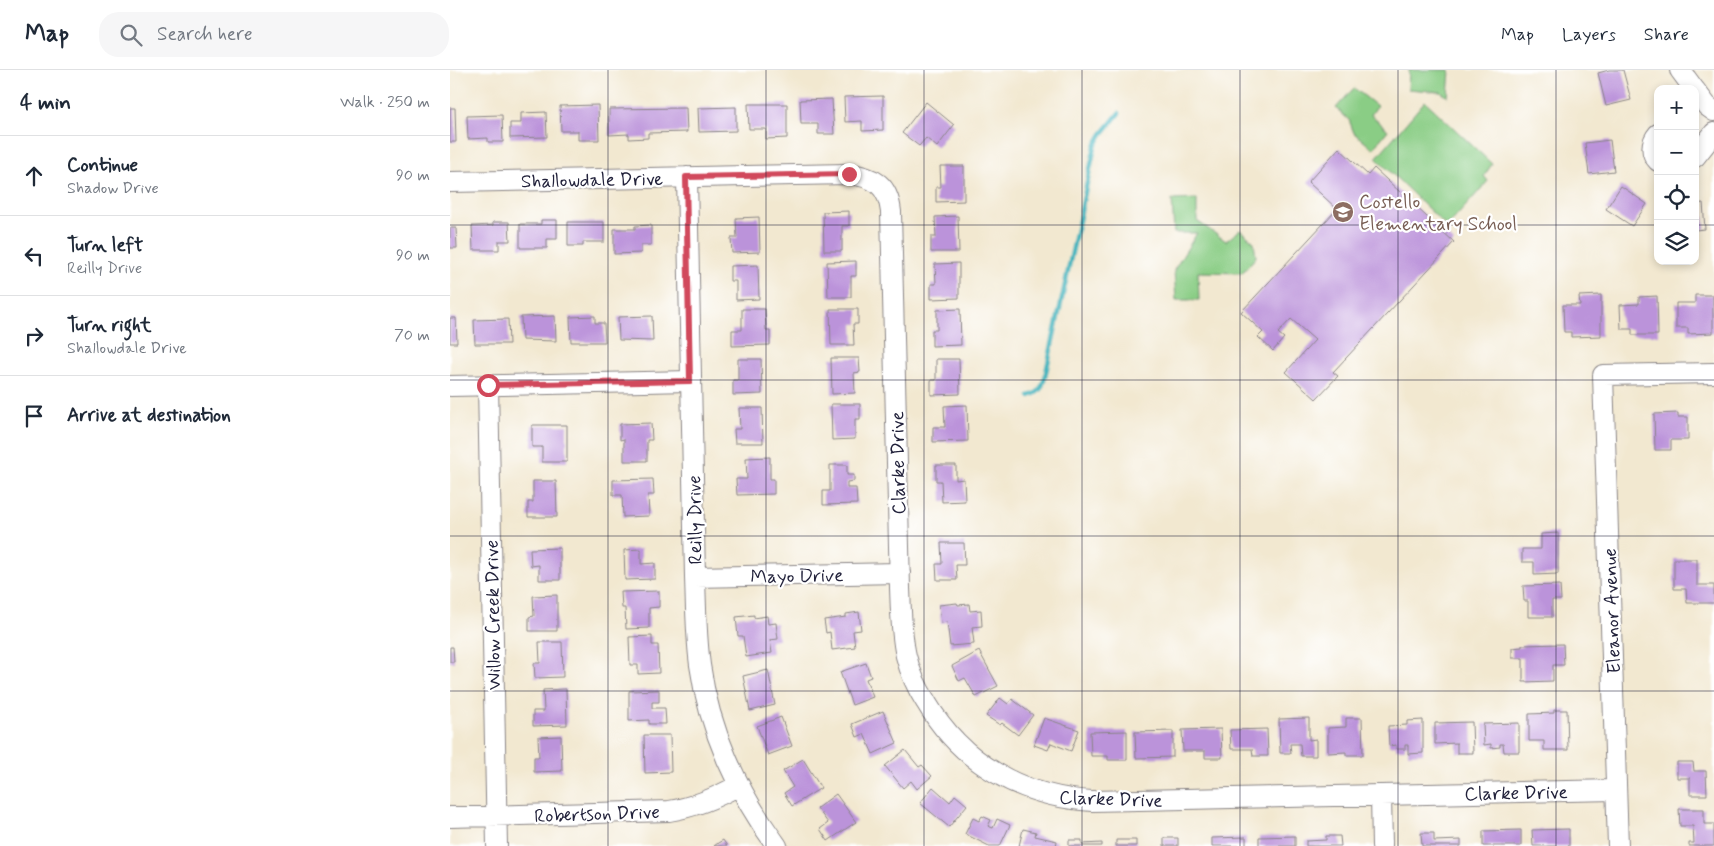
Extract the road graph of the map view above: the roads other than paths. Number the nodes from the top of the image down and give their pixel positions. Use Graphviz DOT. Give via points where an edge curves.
graph roads {
  1 [pos="1680,70"];
  2 [pos="1700,99"];
  3 [pos="1714,133"];
  4 [pos="1654,138"];
  5 [pos="1699,152"];
  6 [pos="1654,157"];
  7 [pos="686,177"];
  8 [pos="450,182"];
  9 [pos="882,185"];
  10 [pos="1714,373"];
  11 [pos="690,381"];
  12 [pos="488,385"];
  13 [pos="450,386"];
  14 [pos="900,573"];
  15 [pos="695,577"];
  16 [pos="739,785"];
  17 [pos="1616,790"];
  18 [pos="1381,795"];
  19 [pos="496,816"];
  20 [pos="450,817"];
  21 [pos="497,846"];
  22 [pos="777,846"];
  23 [pos="1382,846"];
  24 [pos="1618,846"];
  1 -- 2 [label="street"];
  3 -- 5 [label="street"];
  4 -- 6 [label="street"];
  7 -- 8 [label="street, Shallowdale Drive"];
  7 -- 9 [label="street, Shallowdale Drive" via="849,174 869,178"];
  7 -- 11 [label="street, Reilly Drive"];
  9 -- 14 [label="street, Clarke Drive" via="891,212"];
  10 -- 17 [label="street, Eleanor Avenue" via="1603,375"];
  11 -- 12 [label="street"];
  11 -- 15 [label="street, Reilly Drive"];
  12 -- 13 [label="street"];
  12 -- 19 [label="street, Willow Creek Drive"];
  14 -- 15 [label="street, Mayo Drive"];
  14 -- 18 [label="street, Clarke Drive" via="901,625 906,656 920,693 933,714 964,750 1014,783 1052,796 1092,801"];
  15 -- 16 [label="street, Reilly Drive" via="697,632 705,691 712,718"];
  16 -- 19 [label="street, Robertson Drive" via="711,800 669,811"];
  16 -- 22 [label="street, Reilly Drive"];
  17 -- 18 [label="street, Clarke Drive"];
  17 -- 24 [label="street, Eleanor Avenue"];
  18 -- 23 [label="street"];
  19 -- 20 [label="street, Robertson Drive"];
  19 -- 21 [label="street, Willow Creek Drive"];
}
